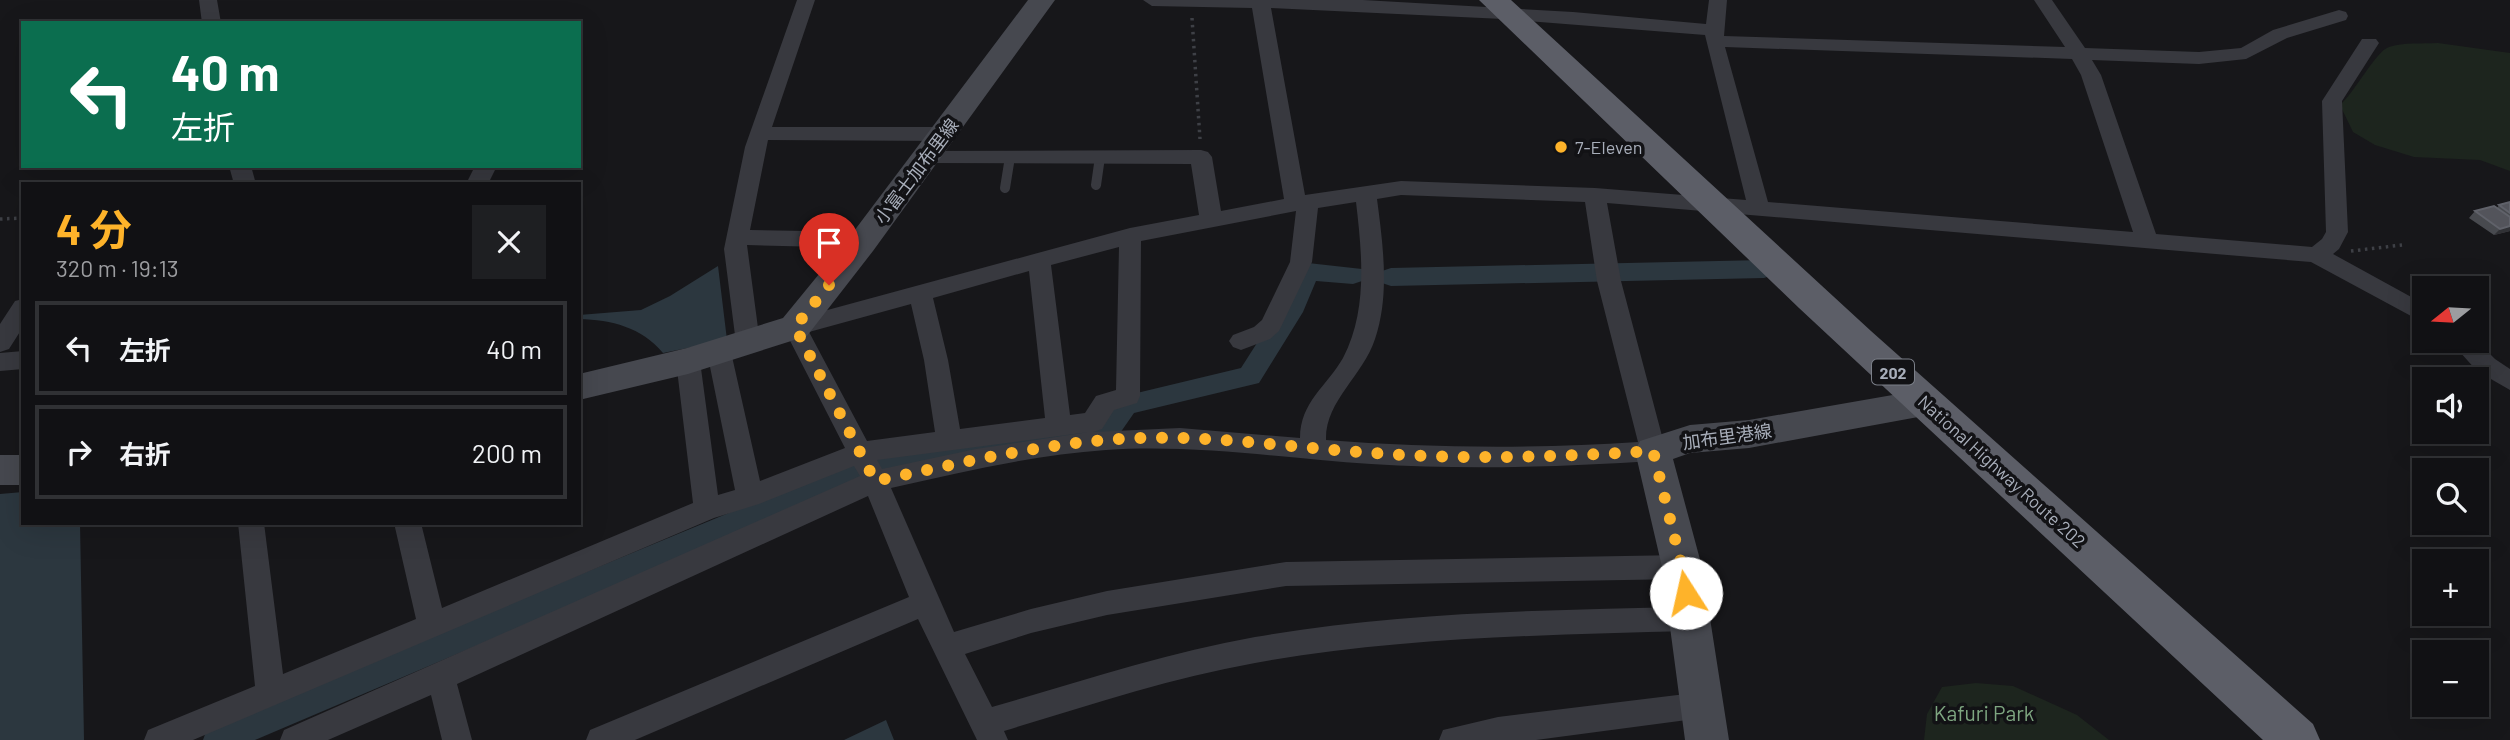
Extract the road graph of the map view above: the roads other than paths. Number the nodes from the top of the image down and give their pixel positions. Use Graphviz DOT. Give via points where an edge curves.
graph roads {
  1 [pos="208,0"];
  2 [pos="806,0"];
  3 [pos="1042,0"];
  4 [pos="1152,0"];
  5 [pos="1718,0"];
  6 [pos="2043,0"];
  7 [pos="1191,1"];
  8 [pos="1260,1"];
  9 [pos="1502,6"];
  10 [pos="2339,16"];
  11 [pos="212,21"];
  12 [pos="1713,36"];
  13 [pos="2369,43"];
  14 [pos="2080,53"];
  15 [pos="760,132"];
  16 [pos="936,145"];
  17 [pos="1010,157"];
  18 [pos="1100,157"];
  19 [pos="1097,185"];
  20 [pos="1005,188"];
  21 [pos="1366,194"];
  22 [pos="1595,195"];
  23 [pos="1302,203"];
  24 [pos="1711,204"];
  25 [pos="1759,208"];
  26 [pos="1211,220"];
  27 [pos="1130,236"];
  28 [pos="738,237"];
  29 [pos="864,240"];
  30 [pos="2148,242"];
  31 [pos="2316,255"];
  32 [pos="1039,261"];
  33 [pos="920,293"];
  34 [pos="2412,308"];
  35 [pos="21,310"];
  36 [pos="795,327"];
  37 [pos="1241,341"];
  38 [pos="0,343"];
  39 [pos="734,347"];
  40 [pos="2475,354"];
  41 [pos="21,360"];
  42 [pos="688,361"];
  43 [pos="0,362"];
  44 [pos="2510,381"];
  45 [pos="581,387"];
  46 [pos="1927,403"];
  47 [pos="1059,426"];
  48 [pos="949,440"];
  49 [pos="1313,448"];
  50 [pos="1653,451"];
  51 [pos="861,452"];
  52 [pos="0,470"];
  53 [pos="21,470"];
  54 [pos="875,481"];
  55 [pos="750,496"];
  56 [pos="707,509"];
  57 [pos="251,525"];
  58 [pos="407,525"];
  59 [pos="1682,567"];
  60 [pos="925,603"];
  61 [pos="1690,619"];
  62 [pos="432,626"];
  63 [pos="947,648"];
  64 [pos="441,677"];
  65 [pos="271,693"];
  66 [pos="1705,722"];
  67 [pos="989,732"];
  68 [pos="159,740"];
  69 [pos="295,740"];
  70 [pos="457,740"];
  71 [pos="601,740"];
  72 [pos="1454,740"];
  73 [pos="2295,740"];
  1 -- 11 [label="street"];
  2 -- 15 [label="street"];
  3 -- 16 [label="main road, 小富士加布里線"];
  4 -- 7 [label="street"];
  5 -- 12 [label="street"];
  6 -- 14 [label="street"];
  7 -- 8 [label="street"];
  8 -- 9 [label="street"];
  8 -- 23 [label="street"];
  9 -- 12 [label="street"];
  9 -- 24 [label="highway, National Highway Route 202 / 202"];
  10 -- 14 [label="street" via="2280,33 2246,53 2199,58"];
  12 -- 14 [label="street"];
  12 -- 25 [label="street"];
  13 -- 31 [label="street" via="2332,101 2337,232 2331,244"];
  14 -- 30 [label="street"];
  15 -- 16 [label="street"];
  15 -- 28 [label="street"];
  16 -- 17 [label="street"];
  16 -- 29 [label="main road, 小富士加布里線"];
  17 -- 18 [label="street"];
  17 -- 20 [label="lane"];
  18 -- 19 [label="lane"];
  18 -- 26 [label="street" via="1201,157"];
  21 -- 22 [label="street" via="1401,188"];
  21 -- 23 [label="street"];
  21 -- 49 [label="street" via="1373,260 1367,324 1356,357 1314,420"];
  22 -- 24 [label="street"];
  22 -- 50 [label="street" via="1608,275"];
  23 -- 26 [label="street"];
  23 -- 37 [label="street" via="1301,262 1271,325 1262,334"];
  24 -- 25 [label="street"];
  24 -- 46 [label="highway, National Highway Route 202 / 202"];
  25 -- 30 [label="street"];
  26 -- 27 [label="street"];
  27 -- 32 [label="street"];
  27 -- 47 [label="street" via="1128,396 1105,403 1093,422"];
  28 -- 29 [label="street"];
  28 -- 39 [label="street"];
  29 -- 36 [label="main road, 小富士加布里線"];
  30 -- 31 [label="street"];
  31 -- 34 [label="street"];
  32 -- 33 [label="street"];
  32 -- 47 [label="street"];
  33 -- 36 [label="street"];
  33 -- 48 [label="street"];
  35 -- 38 [label="street"];
  36 -- 39 [label="main road"];
  36 -- 51 [label="street"];
  39 -- 42 [label="main road"];
  39 -- 55 [label="street"];
  40 -- 44 [label="street"];
  41 -- 43 [label="street"];
  42 -- 45 [label="main road"];
  42 -- 56 [label="street"];
  46 -- 50 [label="main road, 加布里港線" via="1749,434 1690,439"];
  46 -- 73 [label="highway, National Highway Route 202 / 202"];
  47 -- 48 [label="street"];
  48 -- 51 [label="street"];
  49 -- 50 [label="street" via="1524,457"];
  49 -- 54 [label="street" via="1180,438 1104,440 976,459"];
  50 -- 59 [label="main road"];
  51 -- 54 [label="street"];
  51 -- 55 [label="street"];
  52 -- 53 [label="main road"];
  54 -- 60 [label="street"];
  54 -- 64 [label="street"];
  55 -- 56 [label="street"];
  56 -- 62 [label="street"];
  57 -- 65 [label="street"];
  58 -- 62 [label="street"];
  59 -- 61 [label="main road"];
  59 -- 63 [label="street" via="1286,574 1107,603"];
  60 -- 63 [label="street"];
  60 -- 71 [label="street"];
  61 -- 66 [label="main road"];
  61 -- 67 [label="street" via="1581,621 1291,644 1170,670"];
  62 -- 65 [label="street"];
  63 -- 67 [label="street"];
  64 -- 69 [label="street"];
  64 -- 70 [label="street"];
  65 -- 68 [label="street"];
  66 -- 72 [label="street" via="1498,731"];
}
